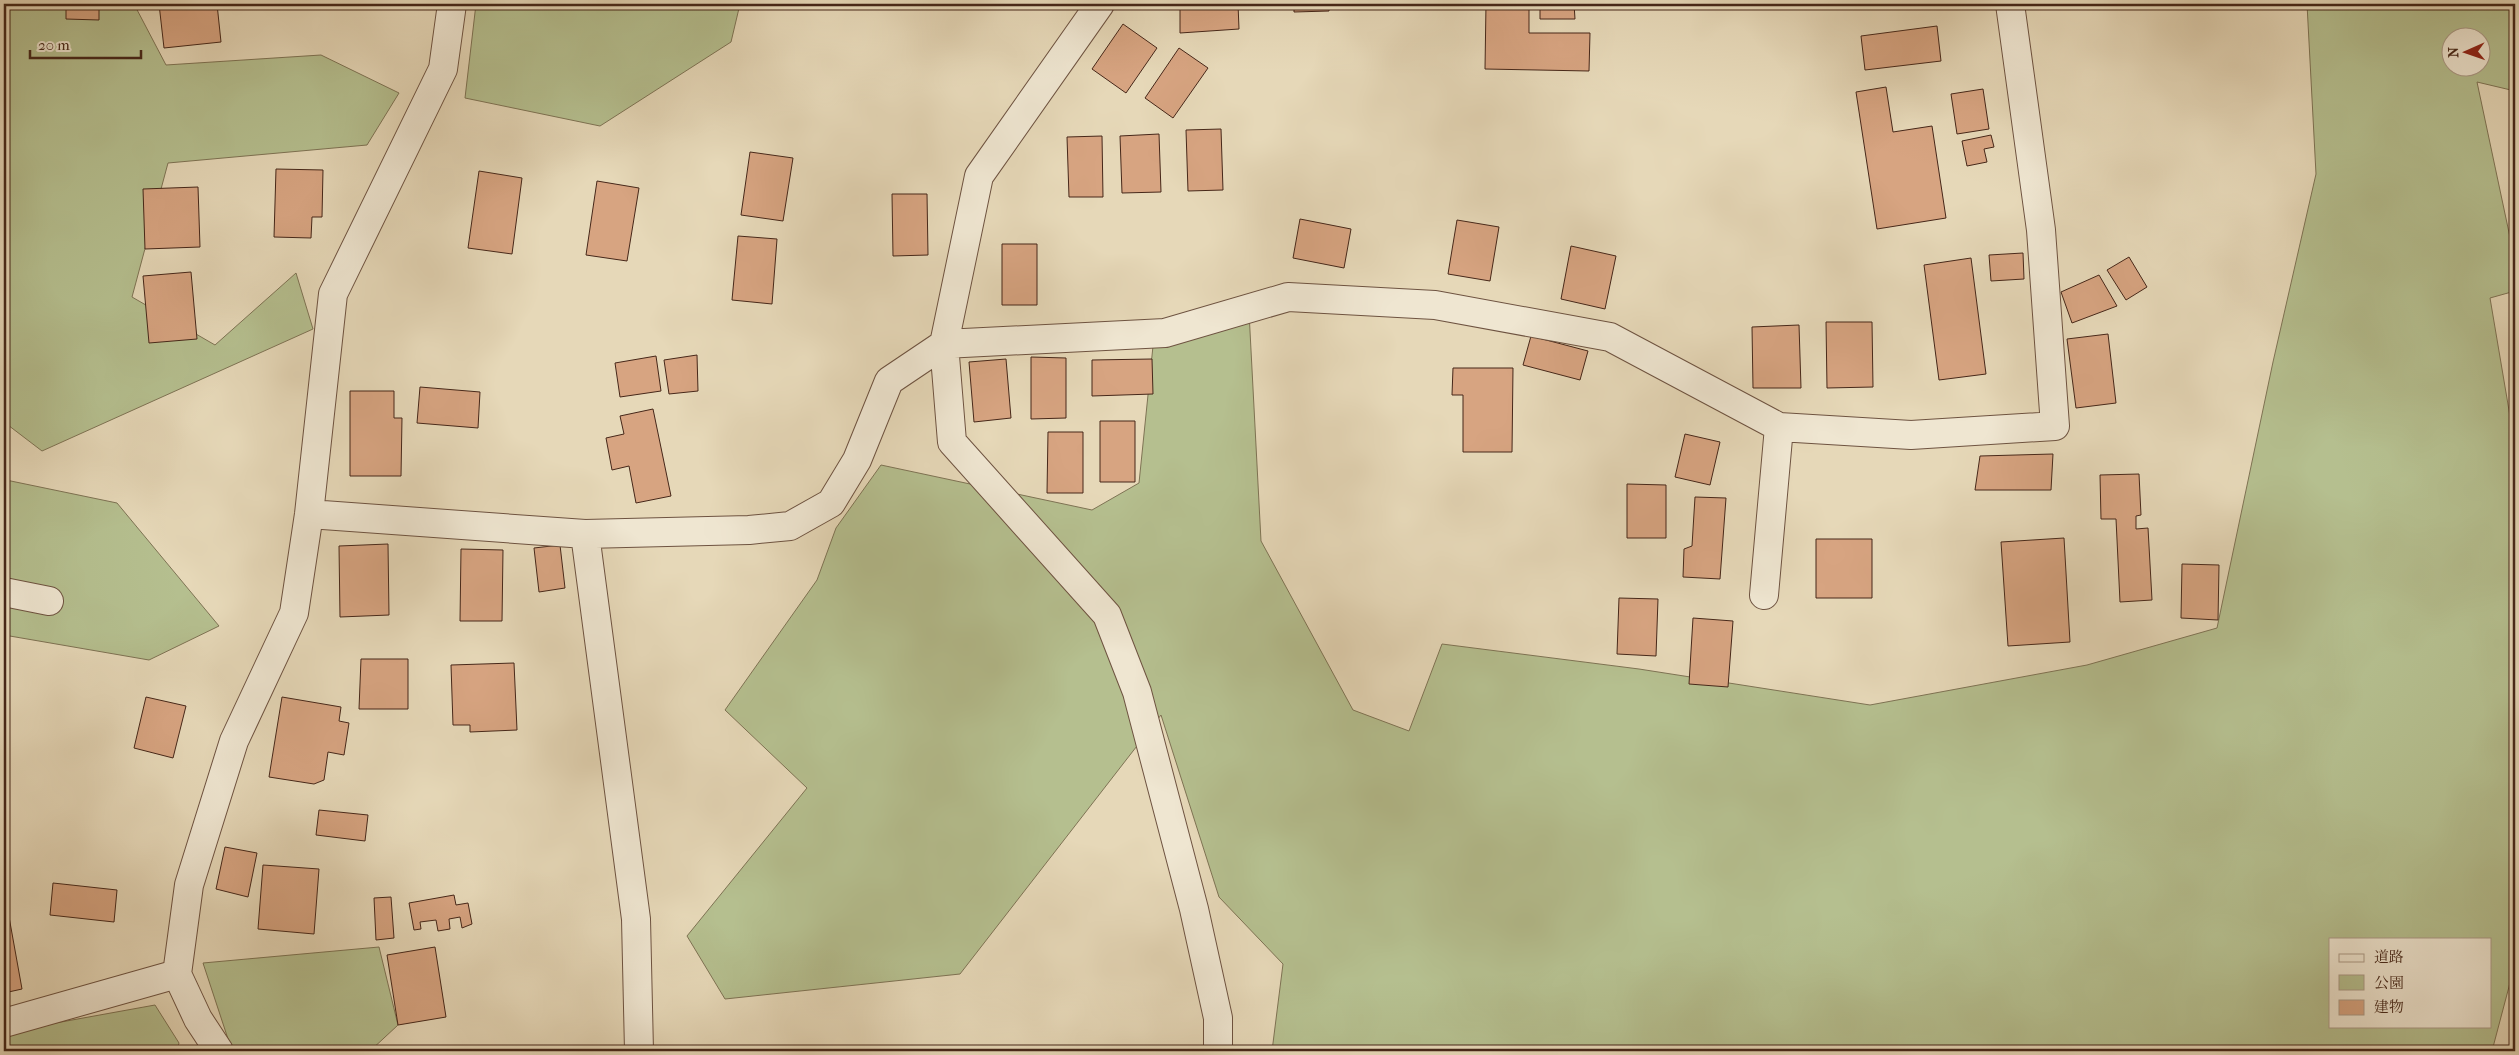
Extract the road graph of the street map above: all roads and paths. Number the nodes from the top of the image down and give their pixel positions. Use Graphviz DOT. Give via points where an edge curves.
graph roads {
  1 [pos="452,4"];
  2 [pos="1100,4"];
  3 [pos="2010,4"];
  4 [pos="944,344"];
  5 [pos="1779,427"];
  6 [pos="309,514"];
  7 [pos="585,534"];
  8 [pos="4,592"];
  9 [pos="1764,594"];
  10 [pos="50,601"];
  11 [pos="177,974"];
  12 [pos="4,1023"];
  13 [pos="220,1051"];
  14 [pos="639,1051"];
  15 [pos="1218,1051"];
  1 -- 6 [label="street" via="443,69 333,294"];
  2 -- 4 [label="street" via="979,176"];
  3 -- 5 [label="street" via="2041,230 2055,426 1912,436"];
  4 -- 5 [label="street" via="1165,333 1288,297 1436,305 1610,337"];
  4 -- 7 [label="street" via="889,381 858,460 830,503 790,526"];
  4 -- 15 [label="street" via="952,442 1107,615 1137,692 1194,909 1218,1018"];
  5 -- 9 [label="street"];
  6 -- 7 [label="street"];
  6 -- 11 [label="street" via="294,613 234,741 189,885"];
  7 -- 14 [label="street" via="636,919"];
  8 -- 10 [label="street"];
  11 -- 12 [label="street"];
  11 -- 13 [label="street" via="198,1019"];
}
